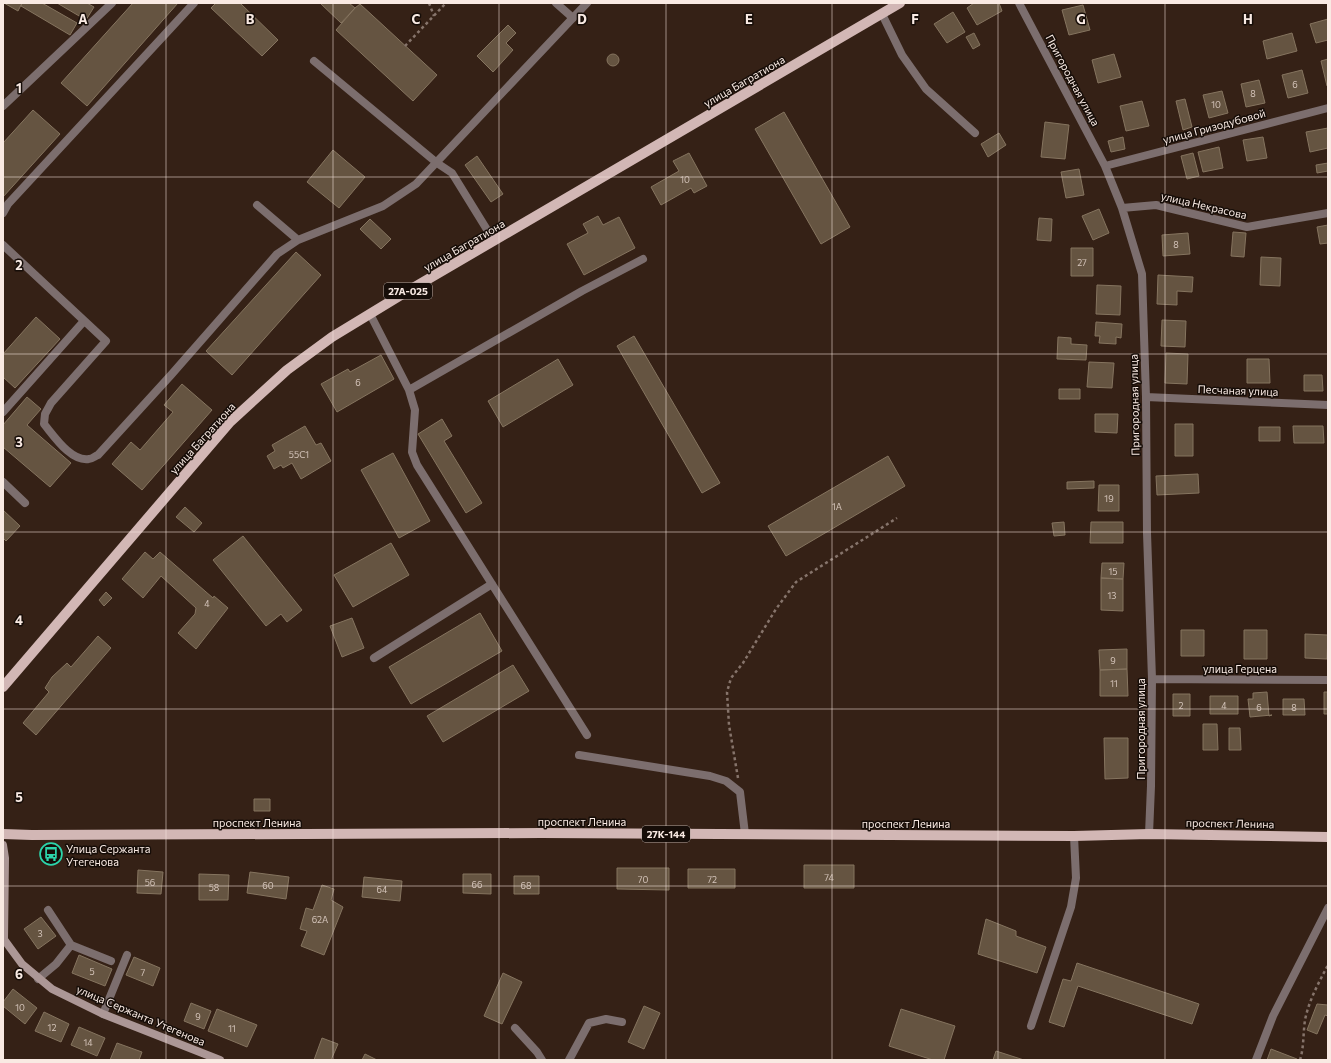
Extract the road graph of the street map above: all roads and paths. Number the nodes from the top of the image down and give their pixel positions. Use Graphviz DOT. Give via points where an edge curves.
graph roads {
  1 [pos="112,3"];
  2 [pos="194,3"];
  3 [pos="429,3"];
  4 [pos="446,3"];
  5 [pos="556,3"];
  6 [pos="587,3"];
  7 [pos="900,3"];
  8 [pos="1019,3"];
  9 [pos="882,14"];
  10 [pos="434,16"];
  11 [pos="573,18"];
  12 [pos="405,46"];
  13 [pos="314,61"];
  14 [pos="3,106"];
  15 [pos="1328,108"];
  16 [pos="975,133"];
  17 [pos="437,163"];
  18 [pos="1106,166"];
  19 [pos="257,205"];
  20 [pos="1122,208"];
  21 [pos="3,213"];
  22 [pos="1328,213"];
  23 [pos="298,240"];
  24 [pos="494,241"];
  25 [pos="4,247"];
  26 [pos="643,259"];
  27 [pos="370,314"];
  28 [pos="84,321"];
  29 [pos="410,390"];
  30 [pos="1146,397"];
  31 [pos="1328,405"];
  32 [pos="3,412"];
  33 [pos="3,482"];
  34 [pos="25,503"];
  35 [pos="897,518"];
  36 [pos="492,584"];
  37 [pos="374,658"];
  38 [pos="1152,679"];
  39 [pos="1328,680"];
  40 [pos="3,687"];
  41 [pos="587,735"];
  42 [pos="579,755"];
  43 [pos="740,792"];
  44 [pos="3,834"];
  45 [pos="745,834"];
  46 [pos="1149,834"];
  47 [pos="1074,836"];
  48 [pos="1328,837"];
  49 [pos="3,845"];
  50 [pos="1328,908"];
  51 [pos="48,910"];
  52 [pos="3,938"];
  53 [pos="71,945"];
  54 [pos="127,955"];
  55 [pos="111,961"];
  56 [pos="1328,965"];
  57 [pos="38,979"];
  58 [pos="103,1014"];
  59 [pos="622,1022"];
  60 [pos="1031,1026"];
  61 [pos="514,1028"];
  62 [pos="220,1060"];
  63 [pos="542,1060"];
  64 [pos="569,1060"];
  65 [pos="1256,1060"];
  66 [pos="1300,1060"];
  1 -- 14 [label="street"];
  2 -- 21 [label="street" via="8,204"];
  3 -- 10 [label="path"];
  4 -- 10 [label="path"];
  5 -- 11 [label="street"];
  6 -- 11 [label="street"];
  7 -- 9 [label="main road, улица Багратиона / 27А-025"];
  8 -- 18 [label="street, Пригородная улица"];
  9 -- 16 [label="street" via="902,55 926,88"];
  9 -- 24 [label="main road, улица Багратиона / 27А-025"];
  10 -- 12 [label="path"];
  11 -- 17 [label="street"];
  13 -- 17 [label="street"];
  15 -- 18 [label="street, улица Гризодубовой"];
  17 -- 23 [label="street" via="416,184 394,200 370,213"];
  17 -- 24 [label="street" via="452,173"];
  18 -- 20 [label="street, Пригородная улица"];
  19 -- 23 [label="street"];
  20 -- 22 [label="street, улица Некрасова" via="1156,205 1247,227"];
  20 -- 30 [label="street, Пригородная улица" via="1142,274"];
  23 -- 28 [label="street" via="276,254 98,455 88,459 77,457 44,424 45,414 51,403 106,341"];
  24 -- 27 [label="main road, улица Багратиона / 27А-025"];
  25 -- 28 [label="street"];
  26 -- 29 [label="street" via="582,290"];
  27 -- 29 [label="street"];
  27 -- 40 [label="main road, улица Багратиона / 27А-025" via="332,337 287,370 230,422"];
  28 -- 32 [label="street"];
  29 -- 36 [label="street" via="415,410 412,452 417,465"];
  30 -- 31 [label="street, Песчаная улица"];
  30 -- 38 [label="street, Пригородная улица"];
  33 -- 34 [label="street"];
  35 -- 43 [label="path" via="796,582 731,678 728,692 729,725"];
  36 -- 37 [label="street"];
  36 -- 41 [label="street"];
  38 -- 39 [label="street, улица Герцена"];
  38 -- 46 [label="street, Пригородная улица"];
  42 -- 43 [label="street" via="710,776 726,781"];
  43 -- 45 [label="street"];
  44 -- 45 [label="main road, проспект Ленина / 27К-144"];
  45 -- 47 [label="main road, проспект Ленина / 27К-144"];
  46 -- 47 [label="main road, проспект Ленина / 27К-144"];
  46 -- 48 [label="main road, проспект Ленина / 27К-144"];
  47 -- 60 [label="street" via="1076,878 1072,907"];
  49 -- 52 [label="main road"];
  50 -- 65 [label="street" via="1273,1016"];
  51 -- 53 [label="street"];
  52 -- 57 [label="main road, улица Сержанта Утегенова" via="22,964"];
  53 -- 55 [label="street"];
  53 -- 57 [label="street" via="56,964"];
  54 -- 58 [label="street"];
  56 -- 66 [label="path" via="1305,1020 1304,1046"];
  57 -- 58 [label="main road, улица Сержанта Утегенова" via="52,989"];
  58 -- 62 [label="main road, улица Сержанта Утегенова"];
  59 -- 64 [label="street" via="606,1019 588,1023"];
  61 -- 63 [label="street"];
}
